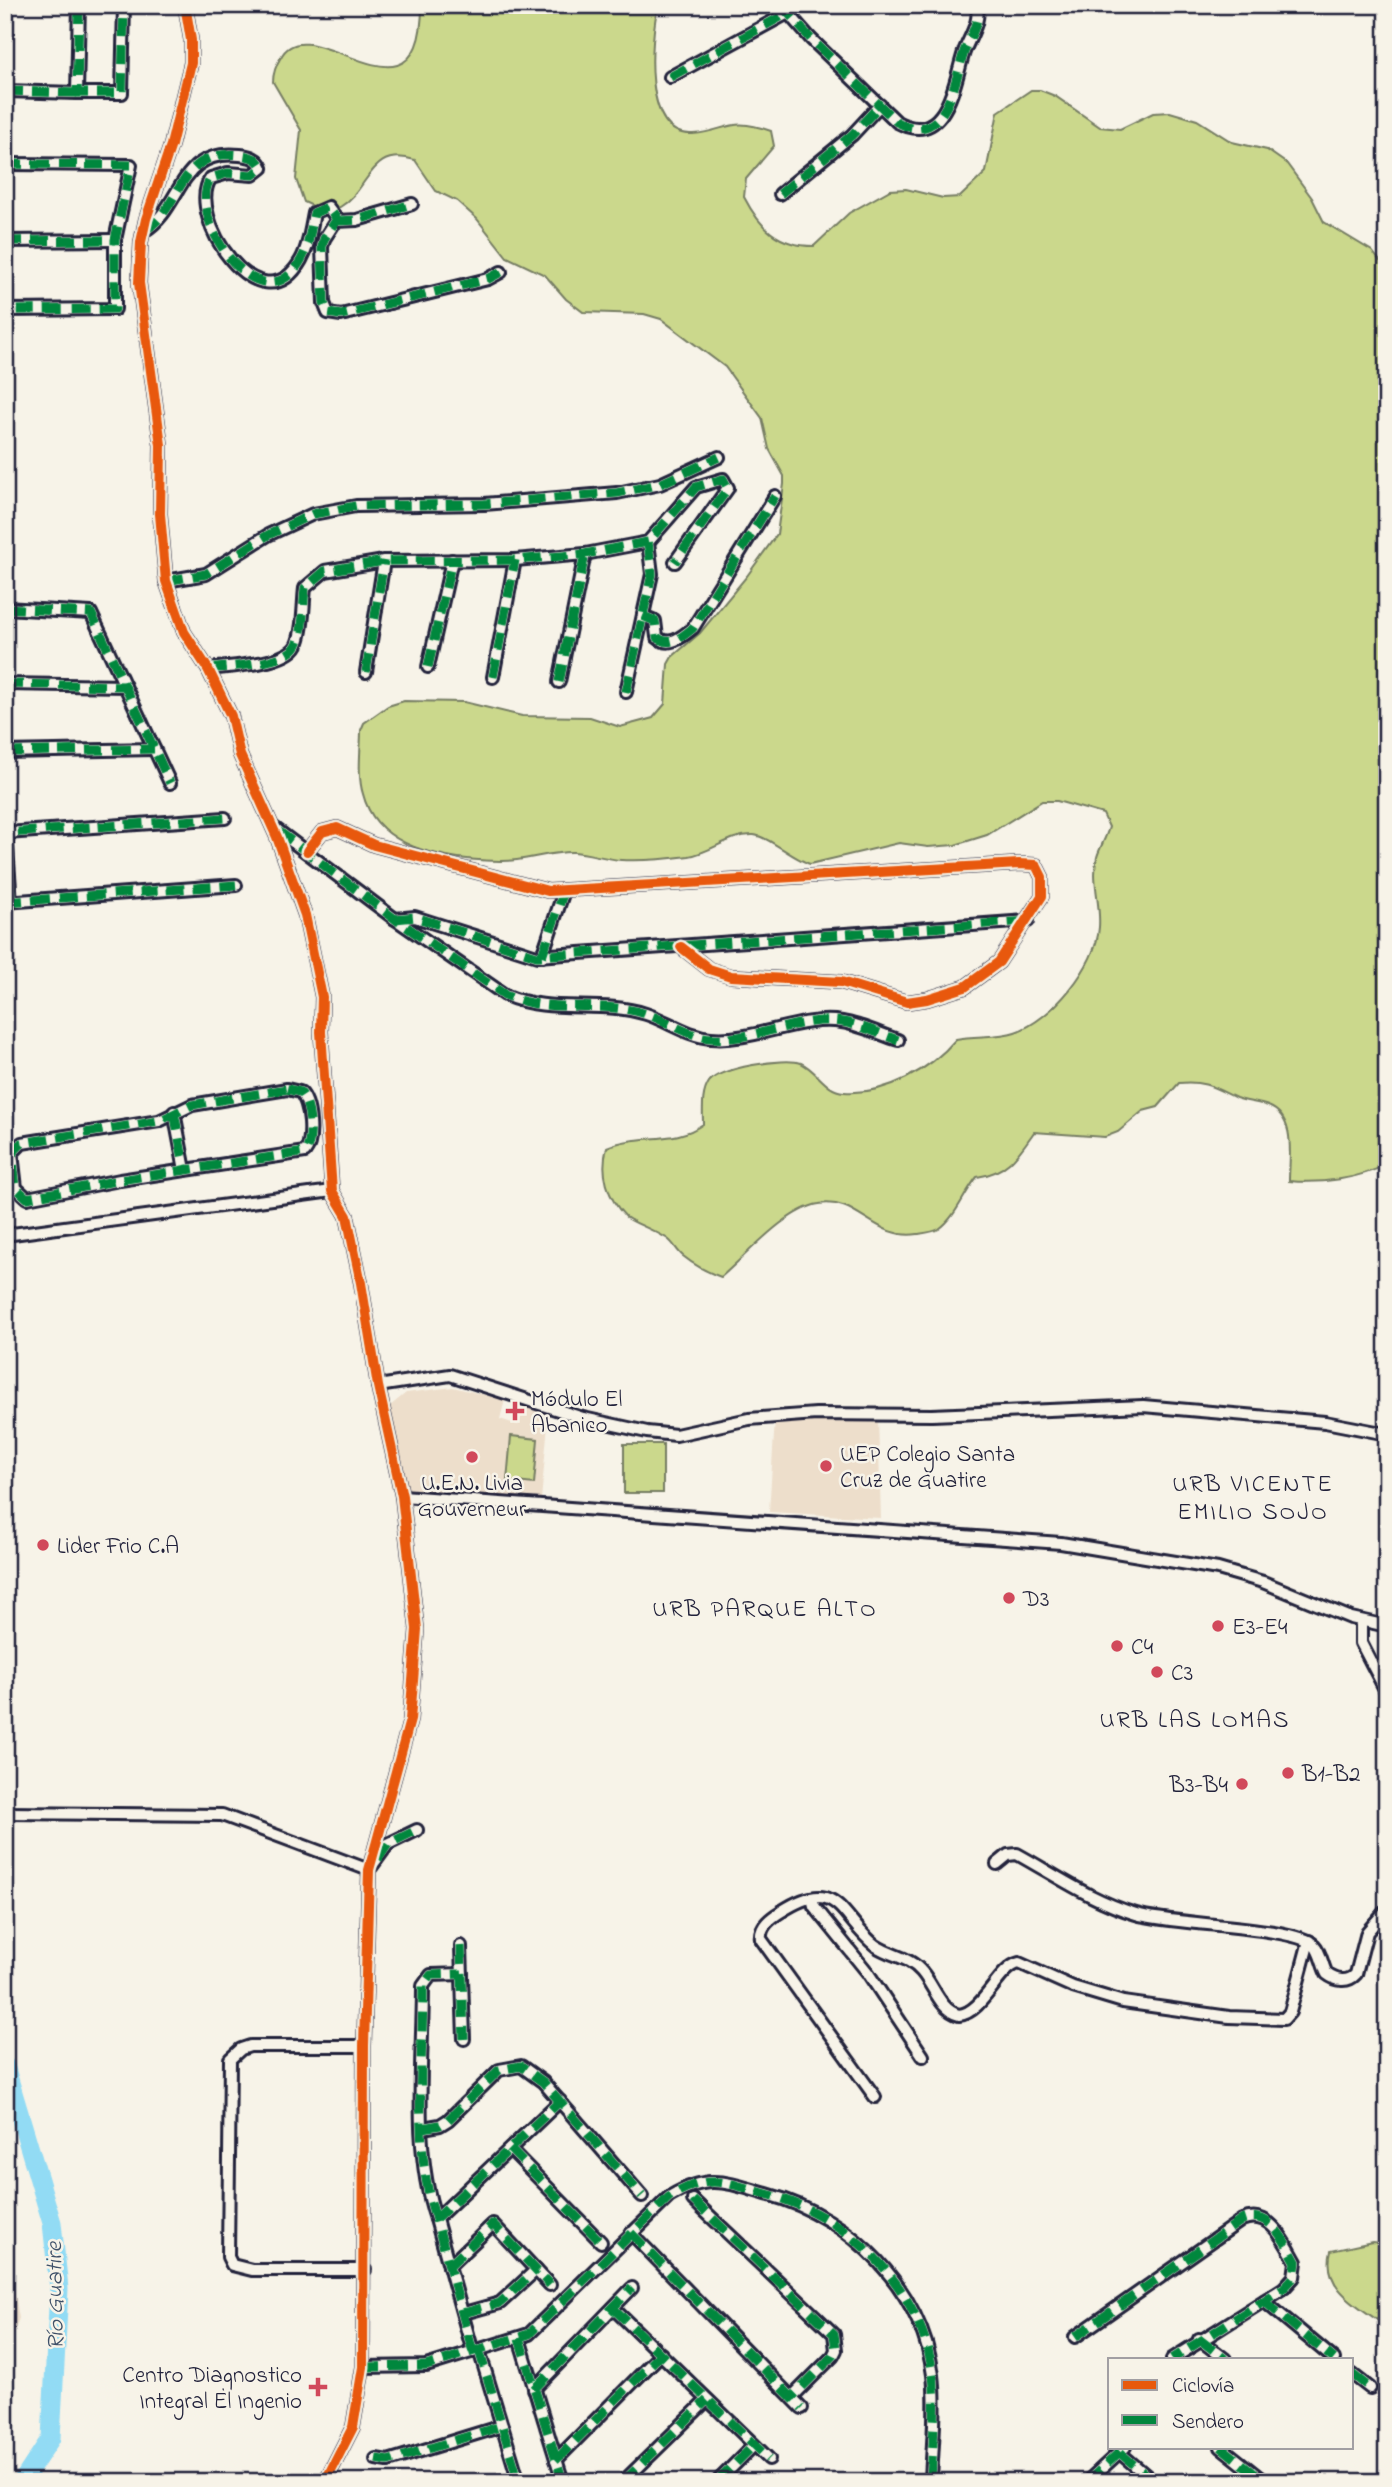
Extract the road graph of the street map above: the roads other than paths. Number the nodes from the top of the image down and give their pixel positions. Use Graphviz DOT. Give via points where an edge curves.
graph roads {
  1 [pos="79,5"];
  2 [pos="124,5"];
  3 [pos="185,5"];
  4 [pos="976,5"];
  5 [pos="783,10"];
  6 [pos="670,77"];
  7 [pos="5,91"];
  8 [pos="77,93"];
  9 [pos="880,105"];
  10 [pos="5,164"];
  11 [pos="780,194"];
  12 [pos="412,204"];
  13 [pos="336,221"];
  14 [pos="144,231"];
  15 [pos="114,240"];
  16 [pos="5,241"];
  17 [pos="501,272"];
  18 [pos="5,310"];
  19 [pos="719,457"];
  20 [pos="775,496"];
  21 [pos="648,542"];
  22 [pos="585,554"];
  23 [pos="452,560"];
  24 [pos="514,560"];
  25 [pos="384,561"];
  26 [pos="675,562"];
  27 [pos="166,581"];
  28 [pos="5,608"];
  29 [pos="643,615"];
  30 [pos="428,667"];
  31 [pos="208,669"];
  32 [pos="366,672"];
  33 [pos="493,677"];
  34 [pos="559,682"];
  35 [pos="5,684"];
  36 [pos="125,686"];
  37 [pos="626,692"];
  38 [pos="154,749"];
  39 [pos="5,752"];
  40 [pos="170,783"];
  41 [pos="225,818"];
  42 [pos="271,826"];
  43 [pos="307,851"];
  44 [pos="236,884"];
  45 [pos="564,891"];
  46 [pos="8,902"];
  47 [pos="396,919"];
  48 [pos="1028,921"];
  49 [pos="681,947"];
  50 [pos="542,956"];
  51 [pos="898,1040"];
  52 [pos="174,1112"];
  53 [pos="8,1153"];
  54 [pos="184,1170"];
  55 [pos="332,1192"];
  56 [pos="5,1235"];
  57 [pos="378,1386"];
  58 [pos="1387,1434"];
  59 [pos="402,1496"];
  60 [pos="1361,1621"];
  61 [pos="1387,1626"];
  62 [pos="1387,1693"];
  63 [pos="5,1813"];
  64 [pos="417,1830"];
  65 [pos="997,1864"];
  66 [pos="369,1870"];
  67 [pos="812,1898"];
  68 [pos="1387,1909"];
  69 [pos="1309,1941"];
  70 [pos="461,1946"];
  71 [pos="462,1975"];
  72 [pos="464,2039"];
  73 [pos="363,2046"];
  74 [pos="923,2056"];
  75 [pos="876,2097"];
  76 [pos="560,2101"];
  77 [pos="423,2128"];
  78 [pos="510,2149"];
  79 [pos="642,2196"];
  80 [pos="693,2200"];
  81 [pos="436,2219"];
  82 [pos="631,2234"];
  83 [pos="601,2242"];
  84 [pos="449,2266"];
  85 [pos="366,2270"];
  86 [pos="536,2270"];
  87 [pos="550,2284"];
  88 [pos="632,2288"];
  89 [pos="1264,2301"];
  90 [pos="613,2308"];
  91 [pos="464,2313"];
  92 [pos="1075,2337"];
  93 [pos="519,2338"];
  94 [pos="1199,2340"];
  95 [pos="476,2351"];
  96 [pos="661,2354"];
  97 [pos="1173,2358"];
  98 [pos="1224,2358"];
  99 [pos="1333,2358"];
  100 [pos="363,2367"];
  101 [pos="1354,2376"];
  102 [pos="1370,2388"];
  103 [pos="534,2389"];
  104 [pos="792,2397"];
  105 [pos="707,2400"];
  106 [pos="802,2408"];
  107 [pos="502,2426"];
  108 [pos="754,2445"];
  109 [pos="1222,2448"];
  110 [pos="1122,2450"];
  111 [pos="376,2459"];
  112 [pos="769,2459"];
  113 [pos="556,2460"];
  114 [pos="325,2482"];
  115 [pos="519,2482"];
  116 [pos="563,2482"];
  117 [pos="623,2482"];
  118 [pos="716,2482"];
  119 [pos="931,2482"];
  120 [pos="1087,2482"];
  121 [pos="1154,2482"];
  122 [pos="1265,2482"];
  1 -- 8 [label="street"];
  2 -- 8 [label="street" via="122,93"];
  3 -- 14 [label="street" via="191,63"];
  4 -- 9 [label="street" via="979,16 944,114 930,123 909,126 897,122"];
  5 -- 6 [label="street"];
  5 -- 9 [label="street"];
  7 -- 8 [label="street"];
  9 -- 11 [label="street" via="843,143"];
  10 -- 15 [label="street" via="131,164"];
  12 -- 13 [label="street" via="357,220"];
  13 -- 14 [label="street" via="328,207 318,210 306,250 293,271 276,283 253,280 231,258 209,222 205,195 211,178 229,173 253,175 262,168 254,158 234,155 200,163 188,172 167,207"];
  13 -- 17 [label="street" via="322,247 324,303 335,315 488,279"];
  14 -- 27 [label="street" via="139,284 161,445 160,514"];
  15 -- 16 [label="street"];
  15 -- 18 [label="street" via="115,309"];
  19 -- 27 [label="street" via="660,484 617,493 484,504 356,506 313,514 268,535 206,574"];
  20 -- 29 [label="street" via="693,628 672,642 663,642 657,637 655,621"];
  21 -- 22 [label="street"];
  21 -- 26 [label="street" via="696,486 723,478 728,488"];
  21 -- 29 [label="street" via="652,574"];
  22 -- 24 [label="street"];
  22 -- 34 [label="street"];
  23 -- 24 [label="street"];
  23 -- 25 [label="street"];
  23 -- 30 [label="street"];
  24 -- 33 [label="street"];
  25 -- 31 [label="street" via="325,571 315,577 305,588 298,643 288,656"];
  25 -- 32 [label="street"];
  27 -- 31 [label="street" via="184,632"];
  28 -- 36 [label="street" via="91,613"];
  29 -- 37 [label="street"];
  31 -- 42 [label="street" via="231,716 240,755"];
  35 -- 36 [label="street"];
  36 -- 38 [label="street"];
  38 -- 39 [label="street"];
  38 -- 40 [label="street"];
  41 -- 46 [label="street" via="6,833"];
  42 -- 43 [label="street"];
  42 -- 55 [label="street" via="305,915 322,997"];
  43 -- 45 [label="street" via="322,832 337,828 374,845 548,891"];
  43 -- 47 [label="street"];
  44 -- 46 [label="street"];
  45 -- 48 [label="street" via="1036,865 1042,877 1042,896"];
  45 -- 50 [label="street"];
  47 -- 50 [label="street" via="415,917"];
  47 -- 51 [label="street" via="523,1003 622,1009 710,1038 842,1022"];
  48 -- 49 [label="street"];
  48 -- 49 [label="street" via="999,962 965,987 907,1002 841,982 731,976 709,969"];
  49 -- 50 [label="street"];
  52 -- 53 [label="street" via="159,1121 30,1141"];
  52 -- 54 [label="street"];
  52 -- 54 [label="street" via="287,1089 300,1092 306,1101 310,1142 305,1152"];
  53 -- 54 [label="street" via="16,1188 27,1198"];
  55 -- 56 [label="street"];
  55 -- 57 [label="street" via="347,1216"];
  57 -- 58 [label="street" via="450,1375 583,1418 676,1434 789,1416 1143,1406 1325,1422"];
  57 -- 59 [label="street"];
  59 -- 60 [label="street" via="1061,1542 1218,1569 1263,1581"];
  59 -- 66 [label="street" via="417,1629 413,1698"];
  60 -- 61 [label="street"];
  60 -- 62 [label="street" via="1361,1643"];
  63 -- 66 [label="street" via="222,1815"];
  64 -- 66 [label="street" via="388,1844"];
  65 -- 69 [label="street" via="1017,1854 1073,1889 1139,1915 1263,1930"];
  66 -- 73 [label="street"];
  67 -- 69 [label="street" via="838,1903 873,1943 921,1970 944,2007 959,2015 973,2010 1008,1968 1018,1963 1123,2002 1284,2019 1290,2012"];
  67 -- 74 [label="street"];
  67 -- 75 [label="street" via="799,1899 773,1917 761,1929 761,1938"];
  68 -- 69 [label="street" via="1367,1932 1358,1970 1347,1980 1327,1974"];
  70 -- 71 [label="street"];
  71 -- 72 [label="street"];
  71 -- 77 [label="street" via="431,1975 423,1983"];
  73 -- 85 [label="street"];
  73 -- 85 [label="street" via="250,2046 230,2059 228,2257 232,2265 252,2270"];
  76 -- 77 [label="street" via="530,2070 508,2066 449,2120"];
  76 -- 78 [label="street"];
  76 -- 79 [label="street"];
  77 -- 81 [label="street" via="423,2172"];
  78 -- 81 [label="street"];
  78 -- 83 [label="street"];
  80 -- 104 [label="street" via="834,2334 834,2356"];
  81 -- 84 [label="street"];
  82 -- 93 [label="street" via="540,2326"];
  82 -- 104 [label="street"];
  82 -- 119 [label="street" via="669,2197 704,2181 786,2199 837,2224 894,2282 909,2304 926,2347 934,2387"];
  84 -- 86 [label="street" via="493,2224"];
  84 -- 91 [label="street"];
  85 -- 100 [label="street"];
  86 -- 87 [label="street"];
  86 -- 91 [label="street" via="500,2304"];
  88 -- 90 [label="street"];
  89 -- 92 [label="street" via="1290,2282 1297,2266 1269,2222 1255,2216"];
  89 -- 94 [label="street"];
  89 -- 99 [label="street"];
  90 -- 96 [label="street"];
  90 -- 103 [label="street"];
  91 -- 95 [label="street"];
  93 -- 95 [label="street"];
  93 -- 103 [label="street"];
  94 -- 97 [label="street"];
  94 -- 98 [label="street"];
  95 -- 100 [label="street" via="426,2366"];
  95 -- 107 [label="street"];
  96 -- 105 [label="street"];
  96 -- 113 [label="street"];
  100 -- 114 [label="street" via="353,2427"];
  101 -- 102 [label="street"];
  103 -- 113 [label="street"];
  104 -- 106 [label="street"];
  105 -- 108 [label="street"];
  105 -- 117 [label="street"];
  107 -- 111 [label="street" via="388,2462"];
  107 -- 115 [label="street"];
  108 -- 112 [label="street"];
  108 -- 118 [label="street"];
  109 -- 122 [label="street"];
  110 -- 120 [label="street"];
  110 -- 121 [label="street"];
  113 -- 116 [label="street"];
}
